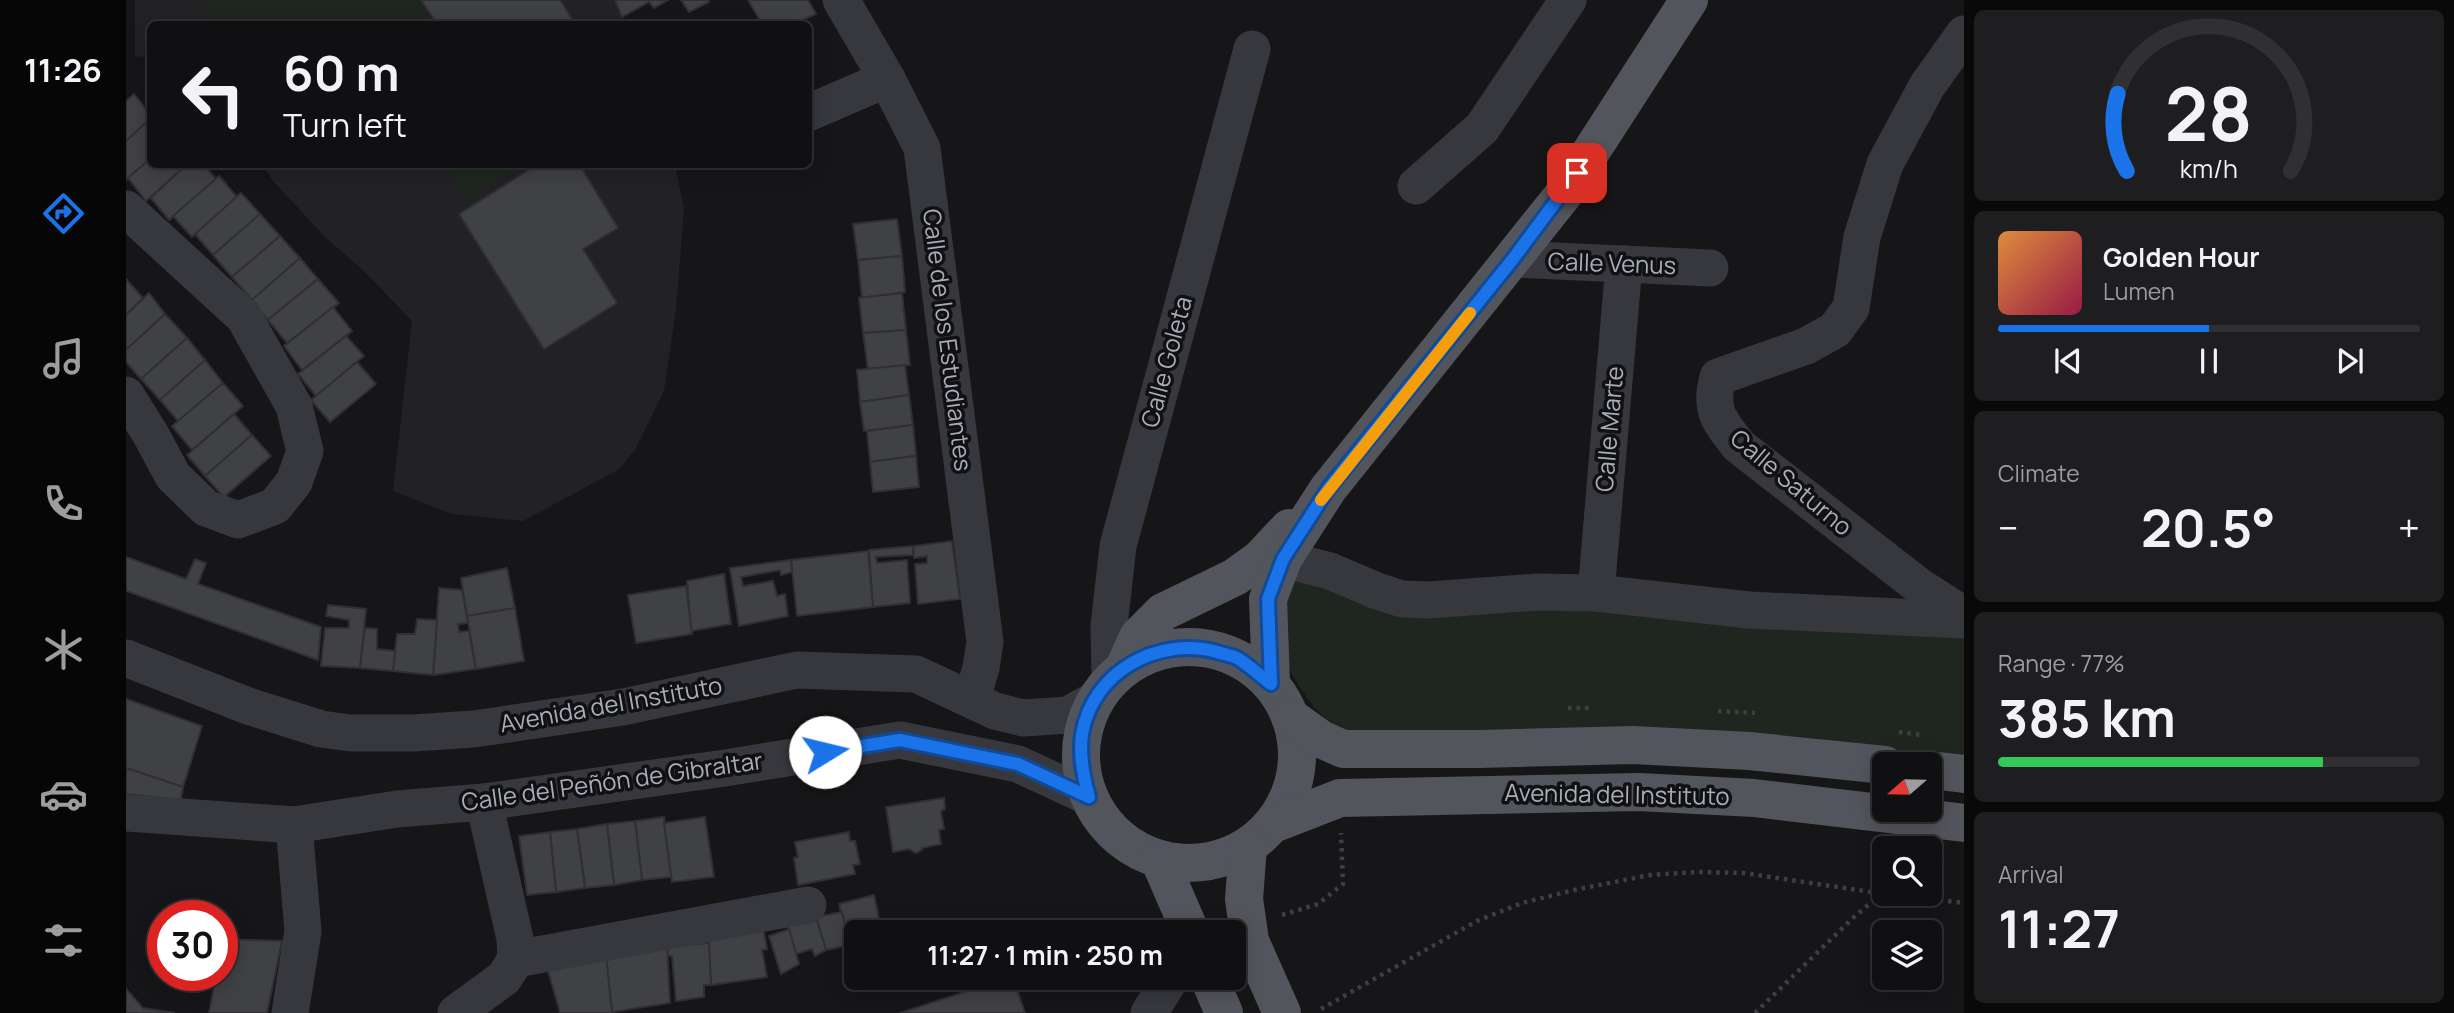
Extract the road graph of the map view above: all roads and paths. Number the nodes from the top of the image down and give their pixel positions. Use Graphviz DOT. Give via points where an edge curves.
graph roads {
  1 [pos="841,0"];
  2 [pos="1568,0"];
  3 [pos="1689,0"];
  4 [pos="1964,34"];
  5 [pos="1252,49"];
  6 [pos="887,79"];
  7 [pos="812,111"];
  8 [pos="1416,186"];
  9 [pos="126,209"];
  10 [pos="1513,259"];
  11 [pos="1624,264"];
  12 [pos="1710,268"];
  13 [pos="126,396"];
  14 [pos="1321,499"];
  15 [pos="1272,559"];
  16 [pos="1330,571"];
  17 [pos="1596,593"];
  18 [pos="1964,615"];
  19 [pos="1964,620"];
  20 [pos="126,658"];
  21 [pos="1110,683"];
  22 [pos="1271,684"];
  23 [pos="972,698"];
  24 [pos="1290,717"];
  25 [pos="1872,764"];
  26 [pos="1942,771"];
  27 [pos="1964,774"];
  28 [pos="1089,797"];
  29 [pos="484,802"];
  30 [pos="126,813"];
  31 [pos="1964,823"];
  32 [pos="294,825"];
  33 [pos="1261,835"];
  34 [pos="1158,859"];
  35 [pos="1872,892"];
  36 [pos="1942,900"];
  37 [pos="1964,903"];
  38 [pos="1872,904"];
  39 [pos="808,905"];
  40 [pos="1185,920"];
  41 [pos="516,959"];
  42 [pos="1163,990"];
  43 [pos="1214,990"];
  44 [pos="1321,1009"];
  45 [pos="290,1013"];
  46 [pos="457,1013"];
  47 [pos="1149,1013"];
  48 [pos="1224,1013"];
  49 [pos="1282,1013"];
  50 [pos="1755,1013"];
  1 -- 6 [label="street, Calle de los Estudiantes"];
  2 -- 8 [label="street" via="1482,128"];
  3 -- 10 [label="main road" via="1563,194"];
  4 -- 18 [label="street, Calle Saturno" via="1927,86 1885,164 1862,237 1851,308 1835,330 1806,346 1718,376 1713,396 1720,422 1739,446 1919,586"];
  5 -- 21 [label="street, Calle Goleta" via="1118,546 1108,626"];
  6 -- 7 [label="street"];
  6 -- 23 [label="street, Calle de los Estudiantes" via="922,148 985,642"];
  9 -- 13 [label="street" via="244,317 294,406 305,452 294,482 275,506 238,520 206,508 173,476"];
  10 -- 11 [label="street, Calle Venus"];
  10 -- 14 [label="main road"];
  11 -- 12 [label="street, Calle Venus"];
  11 -- 17 [label="street, Calle Marte"];
  14 -- 15 [label="main road"];
  14 -- 16 [label="street"];
  15 -- 16 [label="street"];
  15 -- 21 [label="main road" via="1163,612 1138,637"];
  15 -- 22 [label="main road" via="1268,599"];
  16 -- 17 [label="street" via="1402,598"];
  17 -- 19 [label="street" via="1749,610"];
  20 -- 23 [label="street, Avenida del Instituto" via="248,706 321,729 351,733 474,729 622,707 797,670 916,674"];
  21 -- 22 [label="main road" via="1159,650 1197,647 1235,657"];
  21 -- 23 [label="street, Avenida del Instituto" via="1068,715 1023,718 995,711"];
  21 -- 28 [label="main road" via="1083,733 1080,764"];
  22 -- 24 [label="main road"];
  24 -- 25 [label="main road, Avenida del Instituto" via="1343,749 1633,745"];
  24 -- 33 [label="main road" via="1297,753 1291,792"];
  26 -- 27 [label="main road"];
  28 -- 29 [label="street, Calle del Peñón de Gibraltar" via="1018,764 900,740"];
  28 -- 34 [label="main road" via="1107,826 1131,847"];
  29 -- 32 [label="street, Calle del Peñón de Gibraltar" via="397,809"];
  29 -- 41 [label="street"];
  30 -- 32 [label="street, Calle del Peñón de Gibraltar"];
  31 -- 33 [label="main road, Avenida del Instituto" via="1754,798 1639,792 1484,794 1340,799"];
  32 -- 45 [label="street" via="303,931"];
  33 -- 34 [label="main road" via="1223,858 1192,864"];
  33 -- 49 [label="main road" via="1244,899 1250,941"];
  34 -- 40 [label="main road"];
  35 -- 44 [label="path" via="1744,873 1697,872 1650,875 1574,890 1477,921"];
  36 -- 37 [label="path"];
  38 -- 50 [label="path"];
  39 -- 41 [label="street"];
  41 -- 46 [label="street" via="504,978"];
  42 -- 47 [label="street"];
  43 -- 48 [label="main road"];
}
